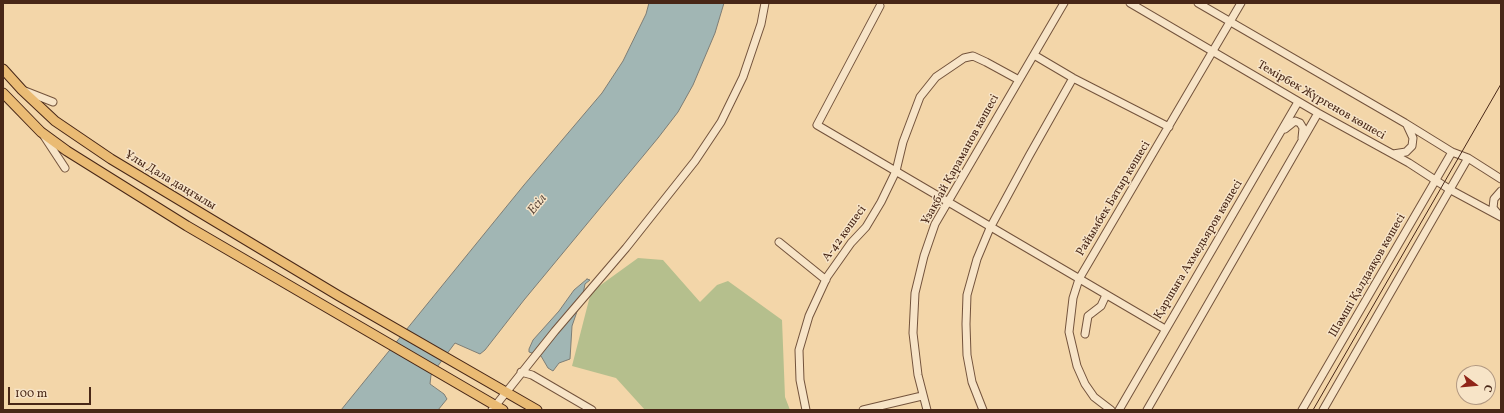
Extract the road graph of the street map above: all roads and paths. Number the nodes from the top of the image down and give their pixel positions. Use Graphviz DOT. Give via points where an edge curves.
graph roads {
  1 [pos="765,3"];
  2 [pos="1064,3"];
  3 [pos="1130,3"];
  4 [pos="1198,3"];
  5 [pos="1240,3"];
  6 [pos="880,6"];
  7 [pos="1230,22"];
  8 [pos="1213,51"];
  9 [pos="1034,55"];
  10 [pos="3,69"];
  11 [pos="1073,78"];
  12 [pos="1019,80"];
  13 [pos="22,90"];
  14 [pos="3,93"];
  15 [pos="53,102"];
  16 [pos="1298,102"];
  17 [pos="1318,113"];
  18 [pos="1405,123"];
  19 [pos="1169,127"];
  20 [pos="41,132"];
  21 [pos="1280,135"];
  22 [pos="1300,143"];
  23 [pos="1452,152"];
  24 [pos="1393,154"];
  25 [pos="1468,158"];
  26 [pos="65,168"];
  27 [pos="896,171"];
  28 [pos="1501,179"];
  29 [pos="1436,181"];
  30 [pos="1449,189"];
  31 [pos="1501,191"];
  32 [pos="948,204"];
  33 [pos="1500,217"];
  34 [pos="990,228"];
  35 [pos="779,242"];
  36 [pos="1079,279"];
  37 [pos="826,280"];
  38 [pos="1106,295"];
  39 [pos="1165,329"];
  40 [pos="1085,334"];
  41 [pos="521,372"];
  42 [pos="922,396"];
  43 [pos="536,409"];
  44 [pos="492,410"];
  45 [pos="503,410"];
  46 [pos="592,410"];
  47 [pos="806,410"];
  48 [pos="863,410"];
  49 [pos="927,410"];
  50 [pos="983,410"];
  51 [pos="1111,410"];
  52 [pos="1119,410"];
  53 [pos="1147,410"];
  54 [pos="1302,410"];
  55 [pos="1323,410"];
  1 -- 41 [label="street" via="761,24 743,77 721,122 695,161 626,248"];
  2 -- 9 [label="street, Ұзақбай Қараманов көшесі"];
  3 -- 8 [label="street, Темірбек Жүргенов көшесі"];
  4 -- 7 [label="street, Темірбек Жүргенов көшесі"];
  5 -- 7 [label="street, Райымбек Батыр көшесі"];
  6 -- 27 [label="street" via="817,125"];
  7 -- 8 [label="street, Райымбек Батыр көшесі"];
  7 -- 18 [label="street, Темірбек Жүргенов көшесі"];
  8 -- 16 [label="street, Темірбек Жүргенов көшесі"];
  8 -- 19 [label="street, Райымбек Батыр көшесі"];
  9 -- 11 [label="street"];
  9 -- 12 [label="street, Ұзақбай Қараманов көшесі"];
  10 -- 13 [label="main road, Ұлы Дала даңғылы"];
  11 -- 19 [label="street"];
  11 -- 34 [label="street"];
  12 -- 27 [label="street, А-42 көшесі" via="973,56 951,65 936,77 920,97 902,142"];
  12 -- 32 [label="street, Ұзақбай Қараманов көшесі"];
  13 -- 15 [label="street"];
  13 -- 43 [label="main road, Ұлы Дала даңғылы" via="55,121 111,159 339,296"];
  14 -- 20 [label="main road"];
  16 -- 17 [label="street, Темірбек Жүргенов көшесі"];
  16 -- 21 [label="street, Қаршыға Ахмедьяров көшесі"];
  17 -- 22 [label="street"];
  17 -- 24 [label="street, Темірбек Жүргенов көшесі"];
  18 -- 23 [label="street, Темірбек Жүргенов көшесі"];
  18 -- 24 [label="street" via="1413,138 1412,146 1406,152"];
  19 -- 36 [label="street, Райымбек Батыр көшесі"];
  20 -- 26 [label="street"];
  20 -- 45 [label="main road" via="187,226"];
  21 -- 22 [label="street" via="1295,121 1303,128"];
  21 -- 39 [label="street, Қаршыға Ахмедьяров көшесі"];
  22 -- 53 [label="street"];
  23 -- 25 [label="street, Темірбек Жүргенов көшесі"];
  23 -- 29 [label="street, Шәмші Қалдаяқов көшесі"];
  24 -- 29 [label="street, Темірбек Жүргенов көшесі"];
  25 -- 28 [label="street, Темірбек Жүргенов көшесі"];
  25 -- 30 [label="street"];
  27 -- 32 [label="street"];
  27 -- 37 [label="street, А-42 көшесі" via="866,227"];
  29 -- 30 [label="street, Темірбек Жүргенов көшесі"];
  29 -- 54 [label="street, Шәмші Қалдаяқов көшесі"];
  30 -- 33 [label="street, Темірбек Жүргенов көшесі"];
  30 -- 55 [label="street"];
  31 -- 33 [label="street" via="1494,199 1493,208"];
  32 -- 34 [label="street"];
  32 -- 42 [label="street, Ұзақбай Қараманов көшесі" via="935,224 915,293 913,333"];
  34 -- 36 [label="street"];
  34 -- 50 [label="street" via="977,259 967,295 967,355 972,382"];
  35 -- 37 [label="street"];
  36 -- 38 [label="street"];
  36 -- 51 [label="street, Райымбек Батыр көшесі" via="1070,313 1069,332 1073,351 1085,384 1094,397"];
  37 -- 47 [label="street, А-42 көшесі" via="808,316 799,350 800,380"];
  38 -- 39 [label="street"];
  38 -- 40 [label="street" via="1100,306 1088,316"];
  39 -- 52 [label="street, Қаршыға Ахмедьяров көшесі"];
  41 -- 44 [label="street"];
  41 -- 46 [label="street" via="532,375"];
  42 -- 48 [label="street"];
  42 -- 49 [label="street, Ұзақбай Қараманов көшесі"];
}
